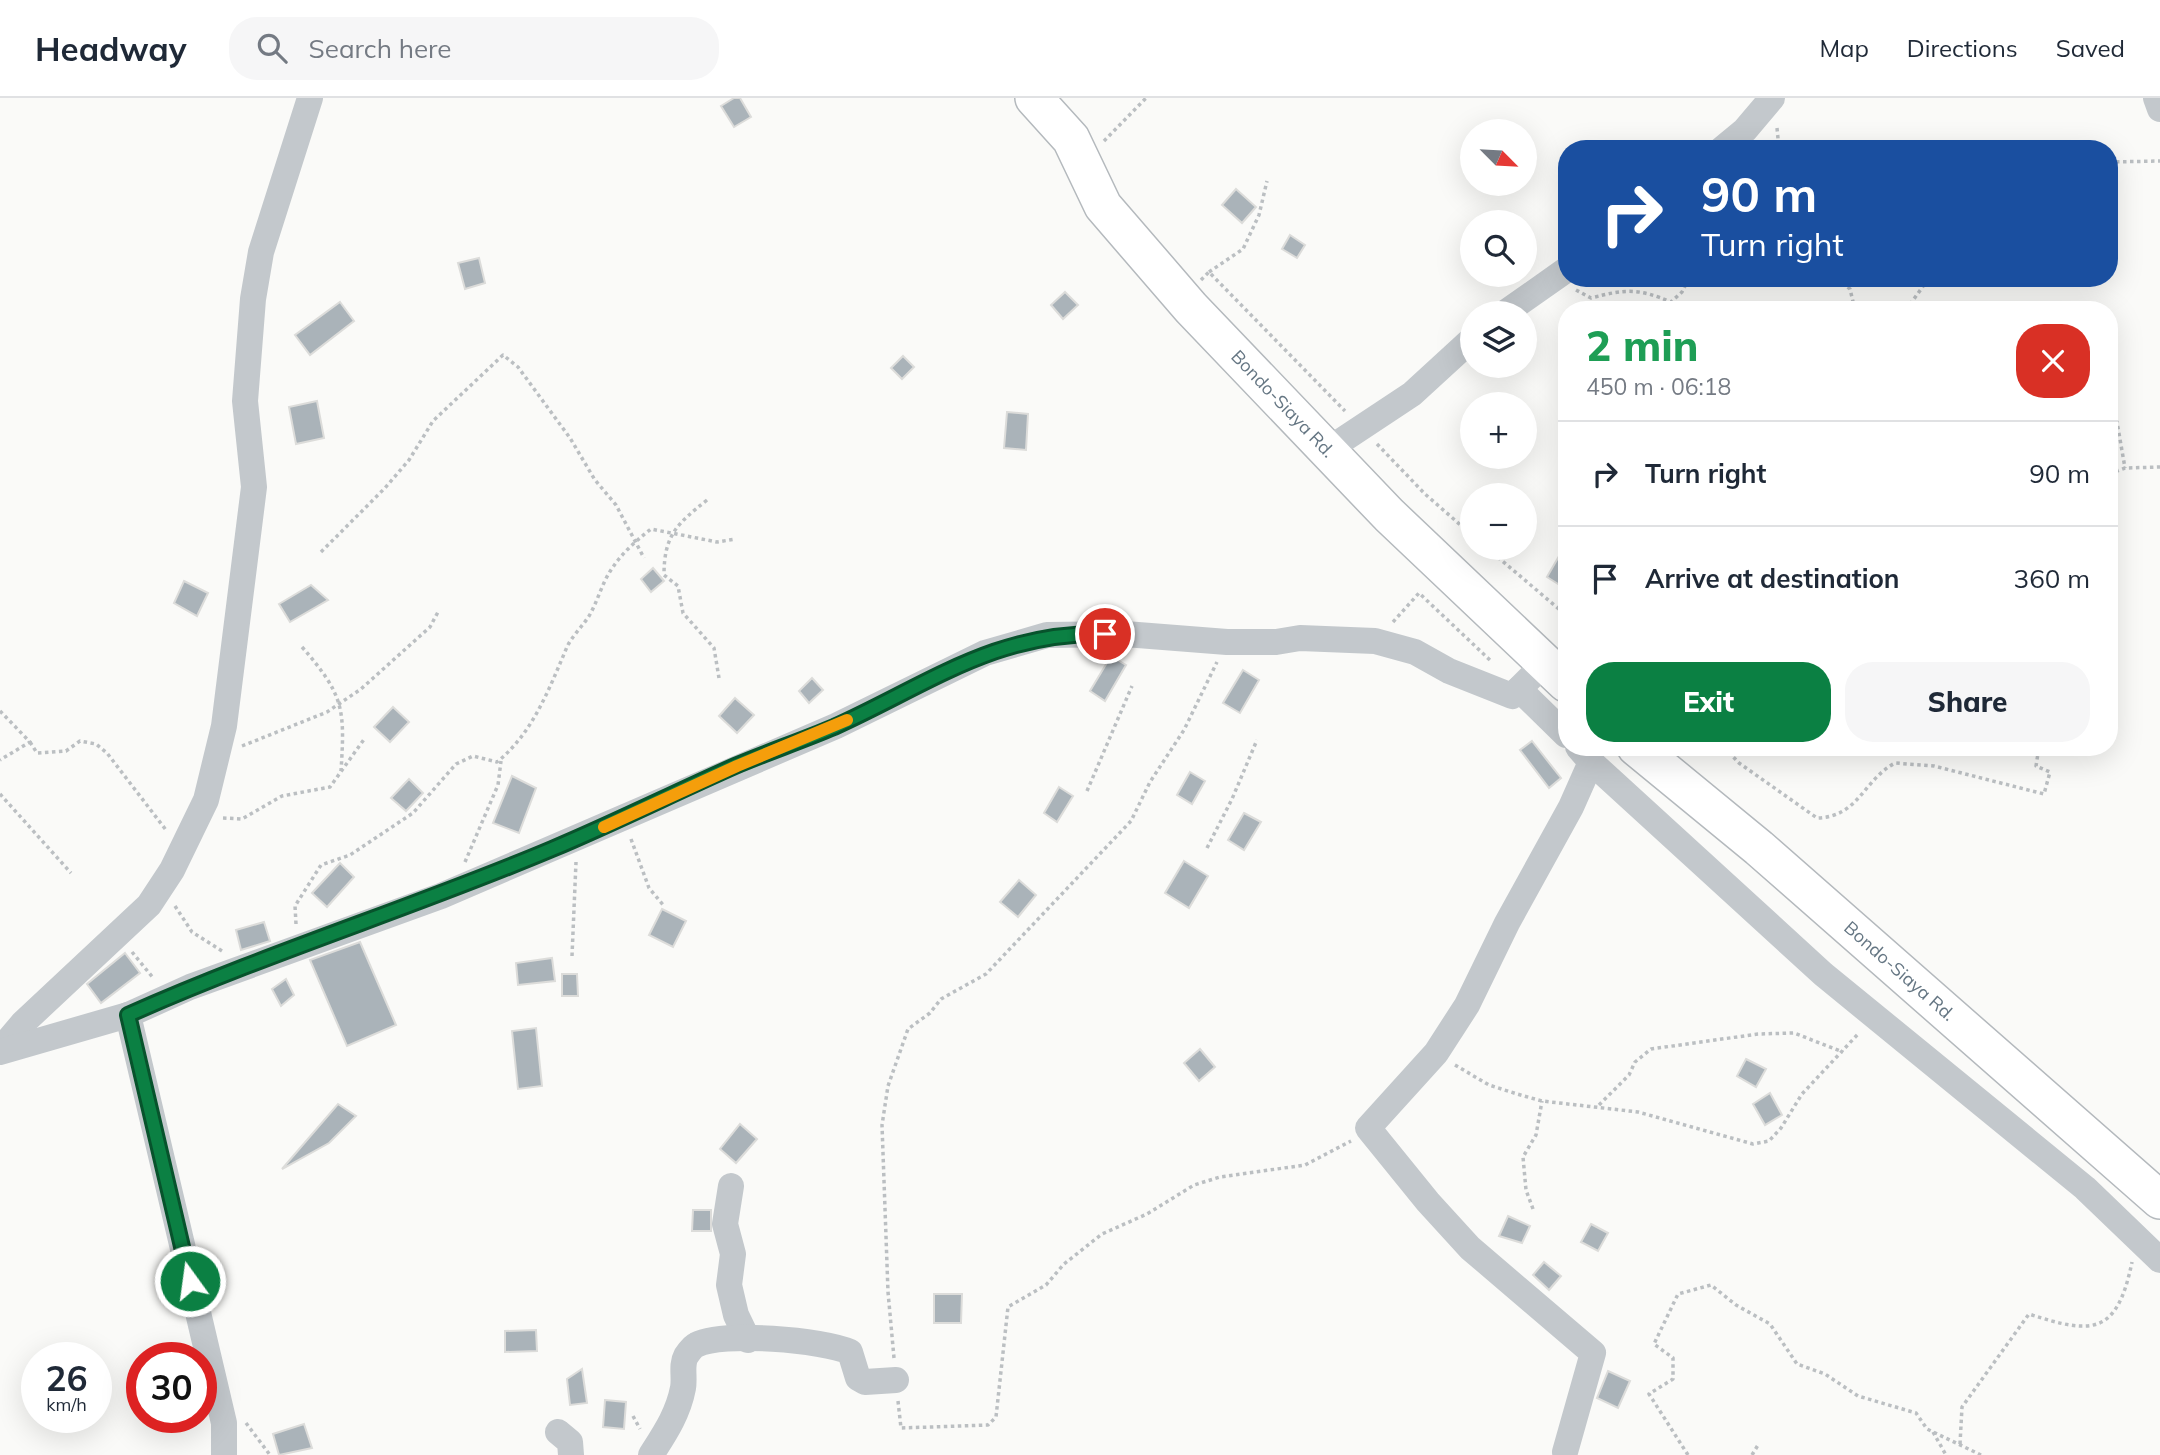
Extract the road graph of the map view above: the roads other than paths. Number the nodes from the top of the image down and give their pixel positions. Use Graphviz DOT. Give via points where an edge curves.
graph roads {
  1 [pos="310,98"];
  2 [pos="1034,98"];
  3 [pos="1772,98"];
  4 [pos="2156,98"];
  5 [pos="2160,109"];
  6 [pos="1733,140"];
  7 [pos="1558,286"];
  8 [pos="1529,301"];
  9 [pos="1460,349"];
  10 [pos="1329,449"];
  11 [pos="1556,673"];
  12 [pos="1519,688"];
  13 [pos="1558,727"];
  14 [pos="1585,756"];
  15 [pos="1586,756"];
  16 [pos="1647,756"];
  17 [pos="128,1015"];
  18 [pos="0,1051"];
  19 [pos="731,1186"];
  20 [pos="2160,1200"];
  21 [pos="2160,1261"];
  22 [pos="748,1340"];
  23 [pos="896,1380"];
  24 [pos="1566,1452"];
  25 [pos="224,1455"];
  26 [pos="651,1455"];
  1 -- 18 [label="street" via="261,252 253,299 245,401 254,487 219,749 202,808 149,905 23,1023"];
  2 -- 10 [label="highway, Bondo-Siaya Rd." via="1071,139 1103,206 1181,296"];
  3 -- 6 [label="street"];
  4 -- 5 [label="street"];
  7 -- 8 [label="street"];
  9 -- 10 [label="street" via="1412,394"];
  10 -- 11 [label="highway, Bondo-Siaya Rd." via="1389,515"];
  11 -- 12 [label="street"];
  12 -- 13 [label="street"];
  12 -- 17 [label="street" via="1513,696 1415,652 1374,642 1047,635 985,653 836,726 455,890"];
  14 -- 24 [label="street" via="1575,800 1467,1004 1436,1053 1368,1128 1470,1248 1593,1353"];
  15 -- 21 [label="street" via="1743,904 2085,1188"];
  16 -- 20 [label="highway, Bondo-Siaya Rd."];
  17 -- 18 [label="street"];
  17 -- 25 [label="street" via="224,1423"];
  19 -- 22 [label="street" via="725,1224 733,1254 729,1285"];
  22 -- 23 [label="street" via="802,1340 838,1347 850,1352 858,1378"];
  22 -- 26 [label="street" via="696,1345 684,1359 684,1385 676,1416"];
}
